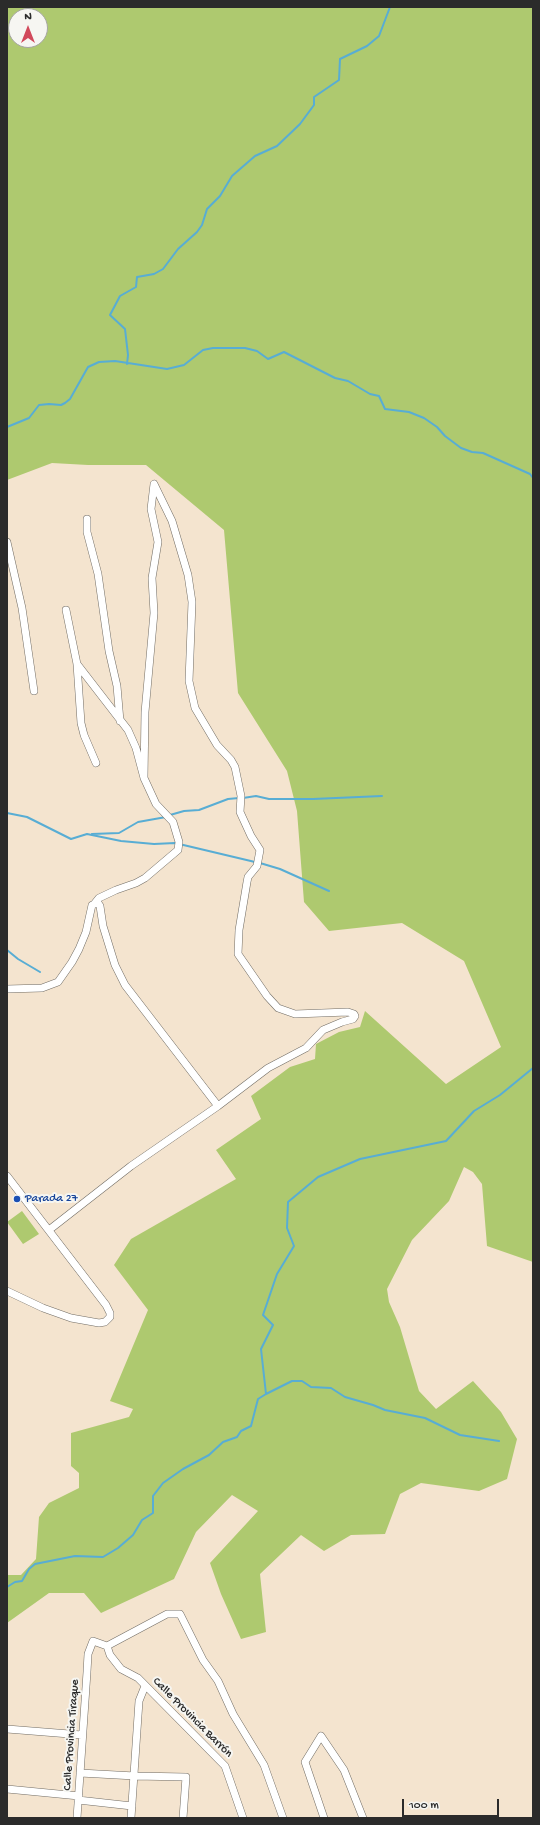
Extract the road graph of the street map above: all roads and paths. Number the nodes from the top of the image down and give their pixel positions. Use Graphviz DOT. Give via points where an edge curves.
graph roads {
  1 [pos="87,519"];
  2 [pos="7,542"];
  3 [pos="66,610"];
  4 [pos="77,664"];
  5 [pos="34,691"];
  6 [pos="120,721"];
  7 [pos="96,763"];
  8 [pos="144,778"];
  9 [pos="95,903"];
  10 [pos="7,989"];
  11 [pos="218,1106"];
  12 [pos="7,1176"];
  13 [pos="49,1230"];
  14 [pos="7,1291"];
  15 [pos="107,1646"];
  16 [pos="145,1686"];
  17 [pos="7,1729"];
  18 [pos="82,1735"];
  19 [pos="80,1773"];
  20 [pos="135,1776"];
  21 [pos="7,1789"];
  22 [pos="79,1798"];
  23 [pos="132,1806"];
  24 [pos="77,1818"];
  25 [pos="131,1818"];
  26 [pos="183,1818"];
  27 [pos="243,1818"];
  28 [pos="283,1818"];
  29 [pos="324,1818"];
  30 [pos="363,1818"];
  1 -- 6 [label="street" via="87,532 98,574 109,652 117,686"];
  2 -- 5 [label="street" via="22,608"];
  3 -- 4 [label="street"];
  4 -- 6 [label="street"];
  4 -- 7 [label="street" via="81,722"];
  6 -- 8 [label="street" via="128,730 136,748"];
  8 -- 9 [label="street" via="156,804 173,822 179,842 178,850 136,883 99,898"];
  8 -- 11 [label="street" via="145,712 154,613 152,578 158,542 151,509 154,484 172,521 190,585 189,681 195,708 217,745 235,767 241,796 240,812 260,850 257,866 248,876 239,930 238,954 266,996 278,1008 295,1014 348,1012 355,1016 323,1030 306,1048 268,1068"];
  9 -- 10 [label="street" via="92,905 79,950 58,982 42,988"];
  9 -- 11 [label="street" via="100,906 103,926 115,965 125,985"];
  11 -- 13 [label="street" via="131,1166"];
  12 -- 13 [label="street"];
  13 -- 14 [label="street" via="106,1305 110,1313 108,1320 94,1323 71,1318"];
  15 -- 16 [label="street, Calle Provincia Barrón" via="110,1655 121,1669 138,1678"];
  15 -- 18 [label="street, Calle Provincia Tiraque" via="93,1641 88,1654"];
  15 -- 28 [label="street" via="167,1614 180,1614 203,1660 218,1681 233,1714 264,1764"];
  16 -- 20 [label="street" via="139,1701"];
  16 -- 27 [label="street, Calle Provincia Barrón" via="225,1766"];
  17 -- 18 [label="street"];
  18 -- 19 [label="street, Calle Provincia Tiraque"];
  19 -- 20 [label="street"];
  19 -- 22 [label="street, Calle Provincia Tiraque"];
  20 -- 23 [label="street"];
  20 -- 26 [label="street" via="186,1776"];
  21 -- 22 [label="street"];
  22 -- 23 [label="street"];
  22 -- 24 [label="street, Calle Provincia Tiraque"];
  23 -- 25 [label="street"];
  29 -- 30 [label="street" via="305,1762 321,1736 344,1770"];
}
